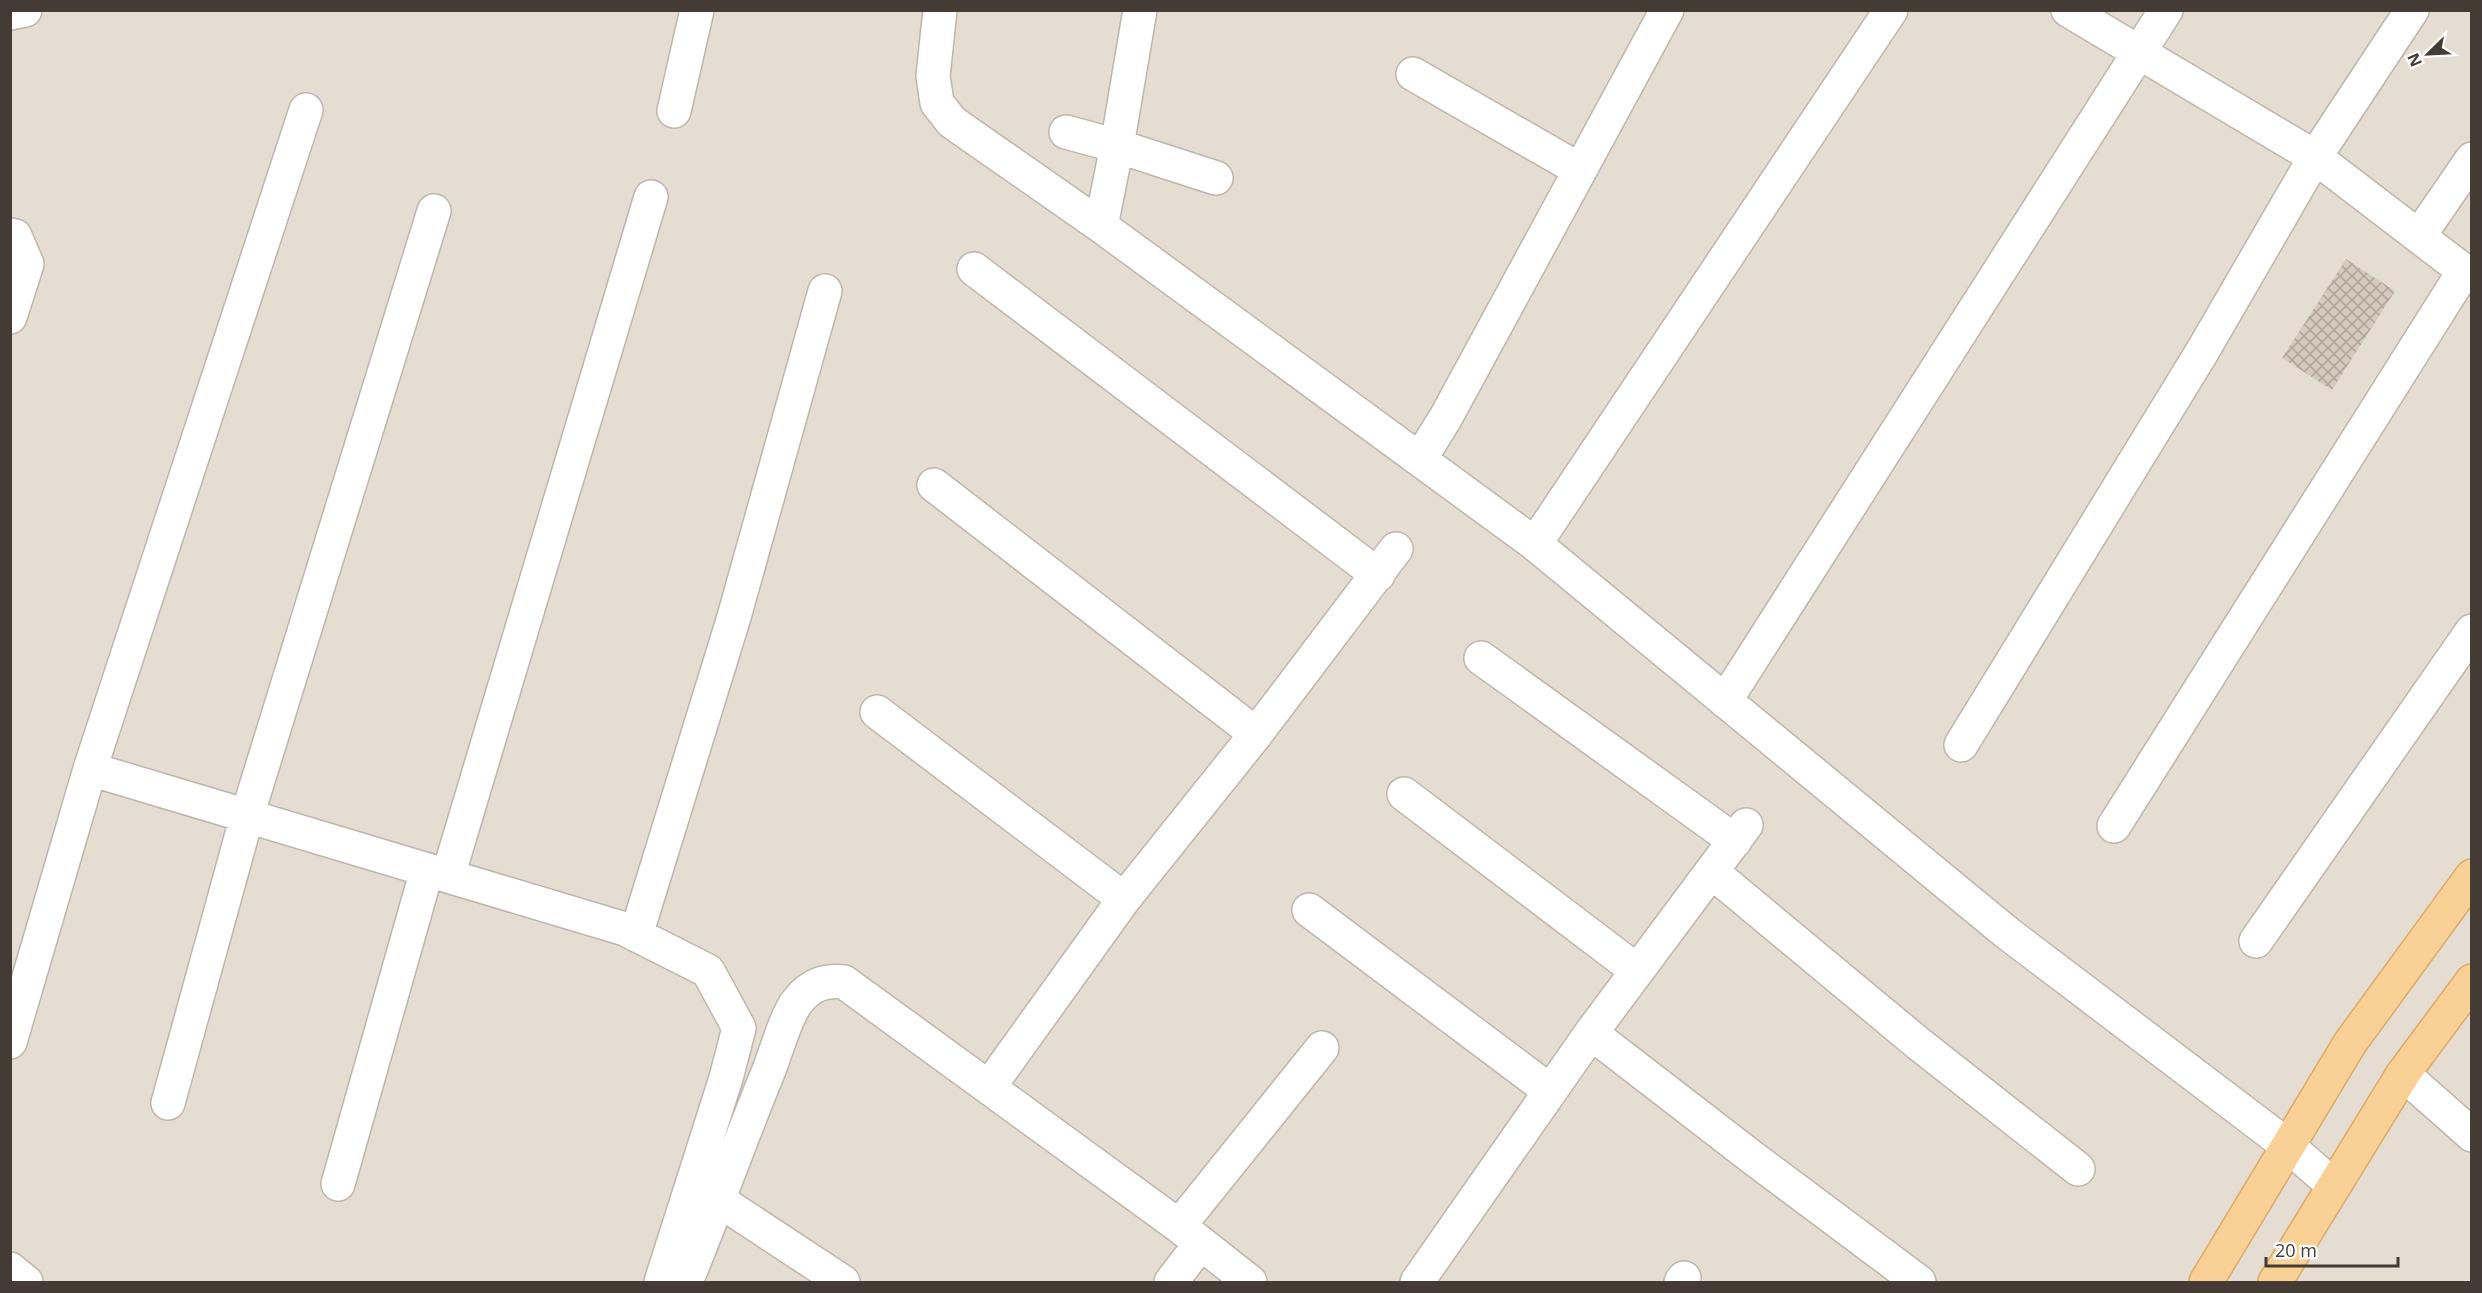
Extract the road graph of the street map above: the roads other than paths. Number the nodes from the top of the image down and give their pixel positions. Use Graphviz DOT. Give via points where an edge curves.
graph roads {
  1 [pos="25,10"];
  2 [pos="697,10"];
  3 [pos="940,10"];
  4 [pos="1140,10"];
  5 [pos="1667,10"];
  6 [pos="1891,10"];
  7 [pos="2068,10"];
  8 [pos="2166,10"];
  9 [pos="2412,10"];
  10 [pos="10,13"];
  11 [pos="2140,53"];
  12 [pos="1413,74"];
  13 [pos="306,110"];
  14 [pos="674,111"];
  15 [pos="1066,132"];
  16 [pos="1117,146"];
  17 [pos="2315,157"];
  18 [pos="2472,159"];
  19 [pos="1580,170"];
  20 [pos="1216,178"];
  21 [pos="651,197"];
  22 [pos="434,211"];
  23 [pos="1101,226"];
  24 [pos="10,235"];
  25 [pos="2419,236"];
  26 [pos="974,269"];
  27 [pos="2468,274"];
  28 [pos="825,291"];
  29 [pos="10,317"];
  30 [pos="1420,459"];
  31 [pos="933,485"];
  32 [pos="1535,544"];
  33 [pos="2472,631"];
  34 [pos="1481,658"];
  35 [pos="1725,701"];
  36 [pos="877,712"];
  37 [pos="1256,734"];
  38 [pos="1961,745"];
  39 [pos="90,769"];
  40 [pos="1404,794"];
  41 [pos="247,816"];
  42 [pos="2114,826"];
  43 [pos="1712,872"];
  44 [pos="437,873"];
  45 [pos="2472,876"];
  46 [pos="1124,899"];
  47 [pos="1309,910"];
  48 [pos="636,935"];
  49 [pos="2256,941"];
  50 [pos="1636,970"];
  51 [pos="2472,981"];
  52 [pos="1591,1033"];
  53 [pos="10,1042"];
  54 [pos="1322,1048"];
  55 [pos="2403,1074"];
  56 [pos="989,1088"];
  57 [pos="1550,1091"];
  58 [pos="168,1103"];
  59 [pos="2472,1135"];
  60 [pos="2288,1146"];
  61 [pos="2078,1169"];
  62 [pos="338,1185"];
  63 [pos="2333,1185"];
  64 [pos="720,1201"];
  65 [pos="1190,1234"];
  66 [pos="10,1269"];
  67 [pos="26,1282"];
  68 [pos="661,1282"];
  69 [pos="686,1282"];
  70 [pos="843,1282"];
  71 [pos="1171,1282"];
  72 [pos="1250,1282"];
  73 [pos="1417,1282"];
  74 [pos="1919,1282"];
  75 [pos="2206,1282"];
  76 [pos="2275,1282"];
  1 -- 10 [label="street"];
  2 -- 14 [label="street"];
  3 -- 23 [label="street" via="933,76 937,103 952,122"];
  4 -- 16 [label="street"];
  5 -- 19 [label="street"];
  6 -- 32 [label="street"];
  7 -- 11 [label="street"];
  8 -- 11 [label="street"];
  9 -- 17 [label="street"];
  11 -- 17 [label="street"];
  11 -- 35 [label="street"];
  12 -- 19 [label="street"];
  13 -- 39 [label="street"];
  15 -- 16 [label="street"];
  16 -- 20 [label="street"];
  16 -- 23 [label="street"];
  17 -- 25 [label="street"];
  17 -- 38 [label="street" via="2202,352"];
  18 -- 25 [label="street"];
  19 -- 30 [label="street"];
  21 -- 44 [label="street"];
  22 -- 41 [label="street"];
  23 -- 30 [label="street"];
  24 -- 29 [label="street" via="15,236 27,264"];
  25 -- 27 [label="street"];
  26 -- 37 [label="street" via="1387,562"];
  27 -- 42 [label="street"];
  28 -- 48 [label="street" via="734,617"];
  30 -- 32 [label="street"];
  31 -- 37 [label="street"];
  32 -- 35 [label="street"];
  33 -- 49 [label="street"];
  34 -- 43 [label="street" via="1740,833"];
  35 -- 60 [label="street" via="2006,932"];
  36 -- 46 [label="street"];
  37 -- 46 [label="street"];
  39 -- 41 [label="street"];
  39 -- 53 [label="street"];
  40 -- 50 [label="street"];
  41 -- 44 [label="street"];
  41 -- 58 [label="street"];
  43 -- 50 [label="street"];
  43 -- 61 [label="street" via="1919,1044"];
  44 -- 48 [label="street"];
  44 -- 62 [label="street"];
  45 -- 60 [label="main road" via="2350,1042"];
  46 -- 56 [label="street"];
  47 -- 57 [label="street"];
  48 -- 68 [label="street" via="708,971 739,1028"];
  50 -- 52 [label="street"];
  51 -- 55 [label="main road"];
  52 -- 57 [label="street"];
  52 -- 74 [label="street"];
  54 -- 65 [label="street"];
  55 -- 59 [label="street"];
  55 -- 63 [label="main road"];
  56 -- 64 [label="street" via="844,982 828,981 811,987 796,1004"];
  56 -- 65 [label="street"];
  57 -- 73 [label="street"];
  60 -- 63 [label="street"];
  60 -- 75 [label="main road"];
  63 -- 76 [label="main road"];
  64 -- 69 [label="street"];
  64 -- 70 [label="street"];
  65 -- 71 [label="street"];
  65 -- 72 [label="street"];
  66 -- 67 [label="street"];
}
